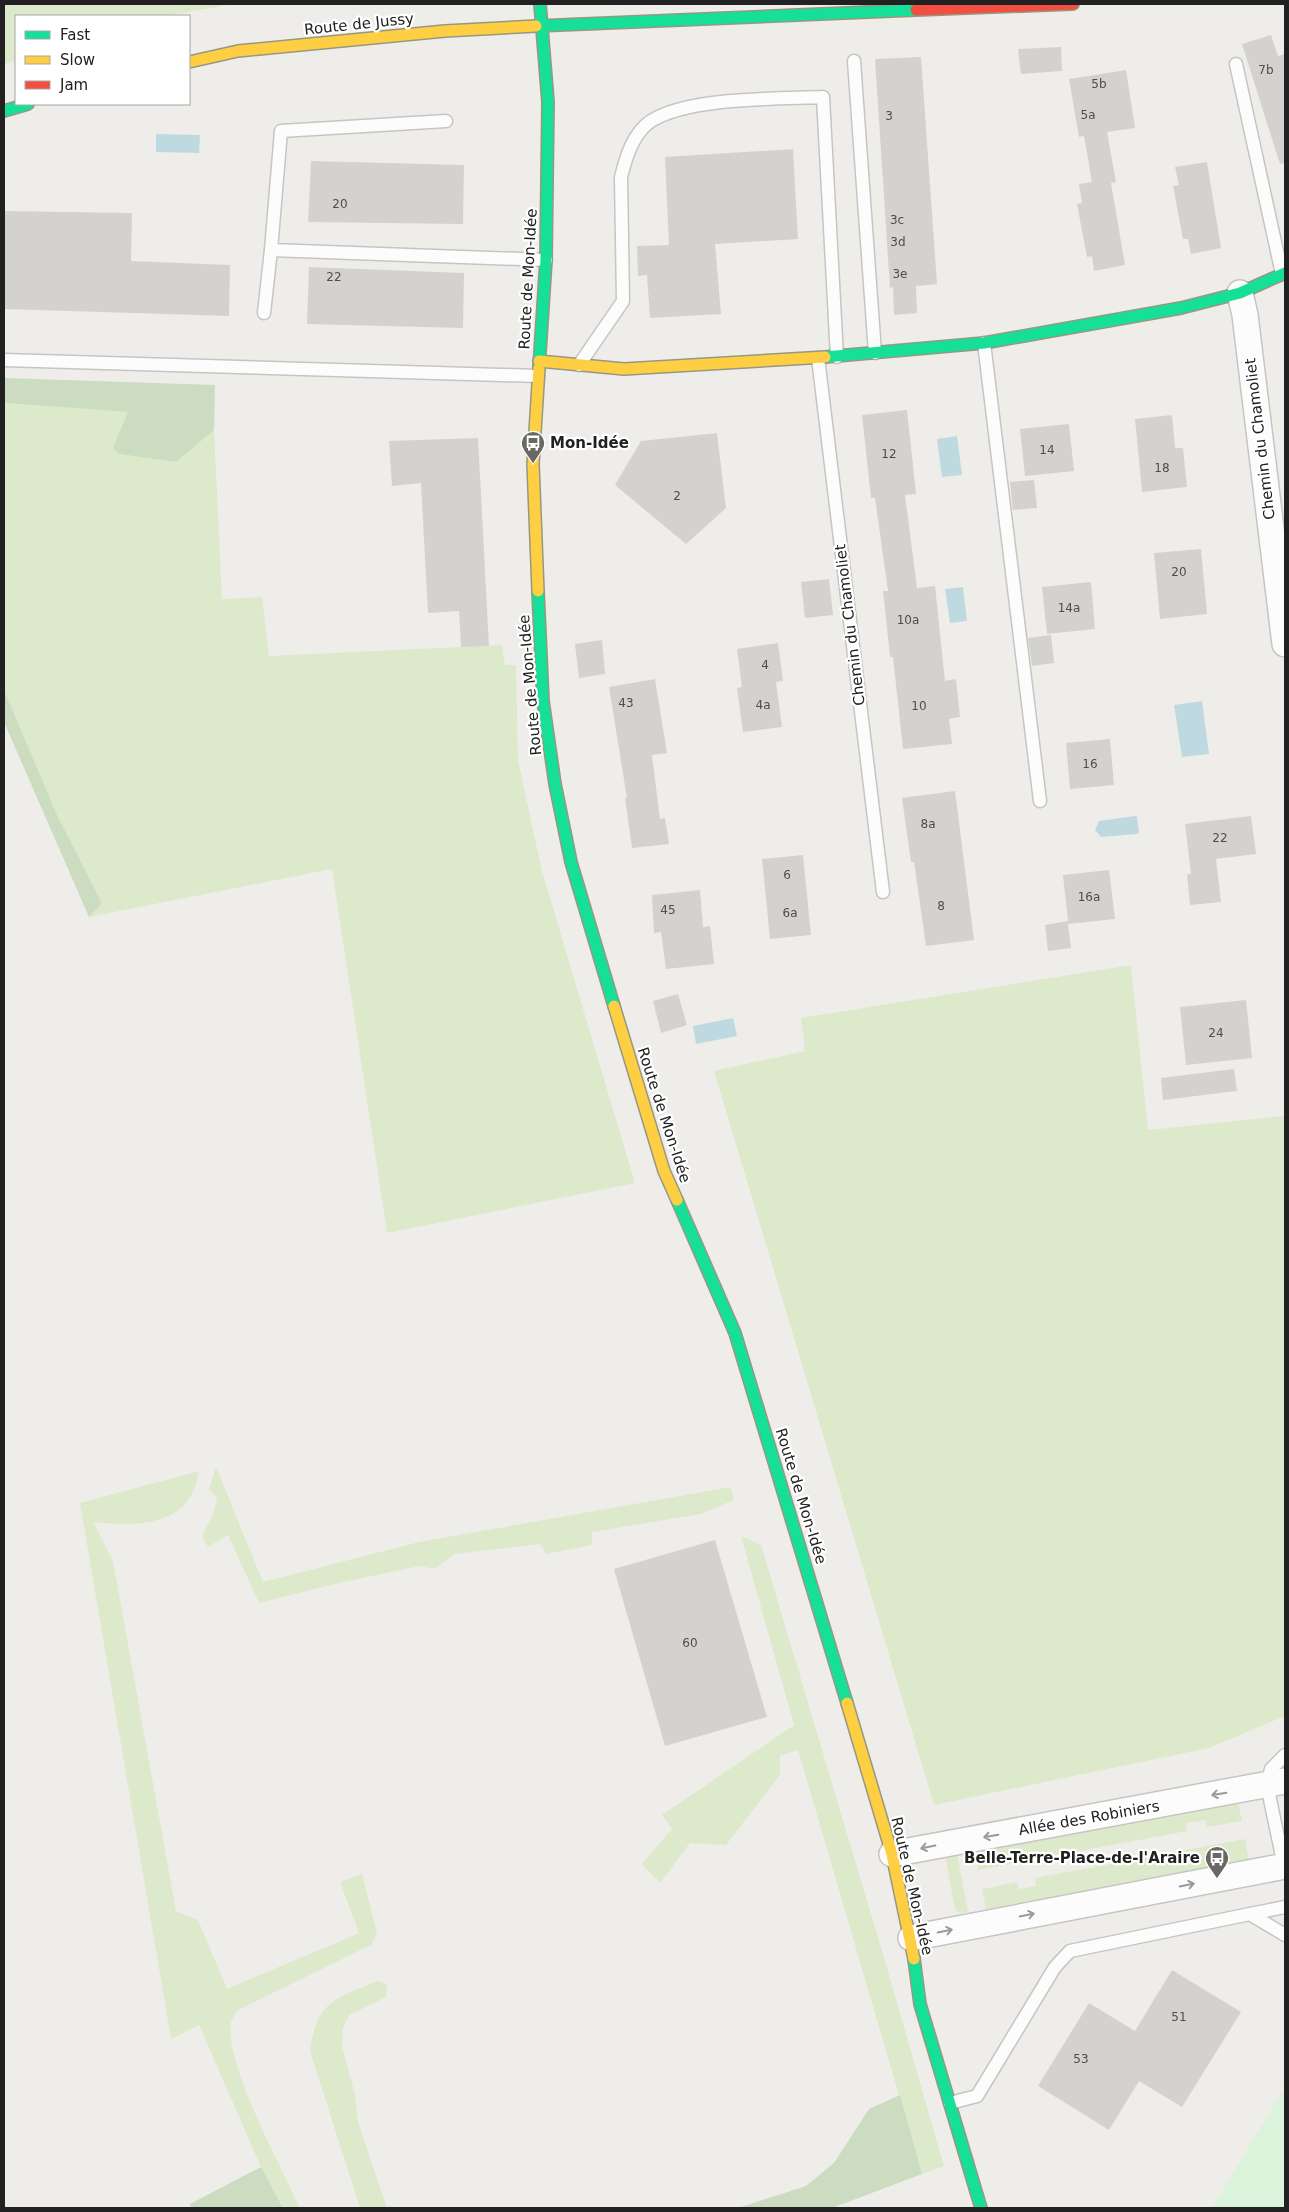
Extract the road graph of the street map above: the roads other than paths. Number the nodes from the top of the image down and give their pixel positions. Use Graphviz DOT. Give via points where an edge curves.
graph roads {
  1 [pos="540,4"];
  2 [pos="1073,4"];
  3 [pos="1022,5"];
  4 [pos="541,25"];
  5 [pos="854,61"];
  6 [pos="190,62"];
  7 [pos="1236,64"];
  8 [pos="25,105"];
  9 [pos="4,111"];
  10 [pos="446,121"];
  11 [pos="271,250"];
  12 [pos="546,260"];
  13 [pos="1284,274"];
  14 [pos="1240,293"];
  15 [pos="264,313"];
  16 [pos="984,343"];
  17 [pos="875,353"];
  18 [pos="837,357"];
  19 [pos="818,358"];
  20 [pos="4,360"];
  21 [pos="539,361"];
  22 [pos="579,365"];
  23 [pos="538,376"];
  24 [pos="1285,644"];
  25 [pos="1040,801"];
  26 [pos="883,892"];
  27 [pos="1285,1755"];
  28 [pos="1276,1783"];
  29 [pos="892,1854"];
  30 [pos="1284,1866"];
  31 [pos="1285,1907"];
  32 [pos="1250,1914"];
  33 [pos="1285,1935"];
  34 [pos="911,1938"];
  35 [pos="950,2103"];
  36 [pos="981,2208"];
  1 -- 4 [label="main road, Route de Mon-Idée"];
  2 -- 3 [label="main road, Route de Jussy"];
  3 -- 4 [label="main road, Route de Jussy"];
  4 -- 6 [label="main road, Route de Jussy" via="428,32 238,51"];
  4 -- 12 [label="main road, Route de Mon-Idée" via="548,110"];
  5 -- 17 [label="lane"];
  7 -- 13 [label="lane"];
  8 -- 9 [label="main road"];
  10 -- 11 [label="lane" via="281,130"];
  11 -- 12 [label="lane"];
  11 -- 15 [label="lane"];
  12 -- 21 [label="main road, Route de Mon-Idée"];
  13 -- 14 [label="main road"];
  14 -- 16 [label="main road" via="1181,308"];
  14 -- 24 [label="street, Chemin du Chamoliet"];
  16 -- 17 [label="main road"];
  16 -- 25 [label="lane"];
  17 -- 18 [label="main road"];
  18 -- 19 [label="main road"];
  18 -- 22 [label="lane" via="823,96 699,104 650,122 636,136 621,177 623,301"];
  19 -- 22 [label="main road" via="624,369"];
  19 -- 26 [label="lane, Chemin du Chamoliet"];
  20 -- 23 [label="lane"];
  21 -- 22 [label="main road"];
  21 -- 23 [label="main road, Route de Mon-Idée"];
  23 -- 29 [label="main road, Route de Mon-Idée" via="533,464 543,701 571,862 664,1171 736,1333"];
  27 -- 28 [label="lane" via="1270,1769"];
  28 -- 29 [label="street, Allée des Robiniers, one-way"];
  28 -- 30 [label="lane"];
  29 -- 34 [label="main road, Route de Mon-Idée"];
  34 -- 30 [label="street, one-way"];
  31 -- 32 [label="lane"];
  32 -- 33 [label="lane"];
  32 -- 35 [label="lane" via="1070,1951 1055,1967 977,2096"];
  34 -- 35 [label="main road, Route de Mon-Idée" via="920,2004"];
  35 -- 36 [label="main road, Route de Mon-Idée"];
}
